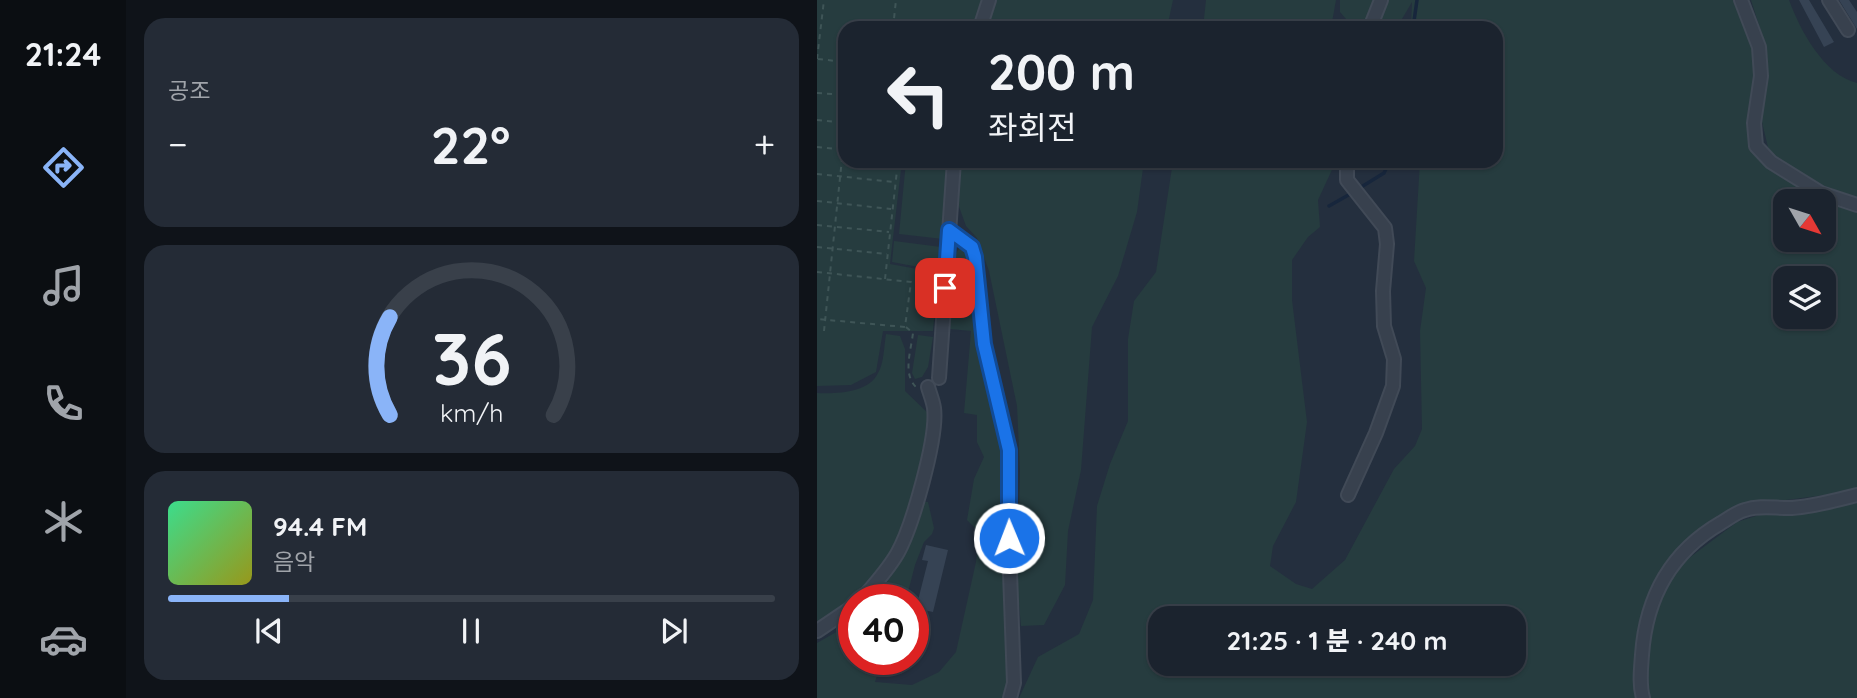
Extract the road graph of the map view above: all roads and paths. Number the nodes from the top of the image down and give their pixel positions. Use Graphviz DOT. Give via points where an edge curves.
graph roads {
  1 [pos="824,0"];
  2 [pos="896,0"];
  3 [pos="989,0"];
  4 [pos="1381,0"];
  5 [pos="1741,0"];
  6 [pos="1829,0"];
  7 [pos="894,21"];
  8 [pos="982,21"];
  9 [pos="1373,21"];
  10 [pos="1848,30"];
  11 [pos="817,59"];
  12 [pos="838,61"];
  13 [pos="817,93"];
  14 [pos="838,94"];
  15 [pos="817,120"];
  16 [pos="838,122"];
  17 [pos="817,147"];
  18 [pos="838,149"];
  19 [pos="841,168"];
  20 [pos="896,168"];
  21 [pos="953,168"];
  22 [pos="1347,168"];
  23 [pos="817,174"];
  24 [pos="840,176"];
  25 [pos="895,183"];
  26 [pos="817,201"];
  27 [pos="838,203"];
  28 [pos="1857,205"];
  29 [pos="893,209"];
  30 [pos="817,225"];
  31 [pos="835,227"];
  32 [pos="949,230"];
  33 [pos="890,232"];
  34 [pos="817,247"];
  35 [pos="833,248"];
  36 [pos="888,254"];
  37 [pos="817,272"];
  38 [pos="830,274"];
  39 [pos="885,280"];
  40 [pos="817,319"];
  41 [pos="825,320"];
  42 [pos="905,327"];
  43 [pos="824,331"];
  44 [pos="939,378"];
  45 [pos="928,387"];
  46 [pos="1348,495"];
  47 [pos="1857,495"];
  48 [pos="876,584"];
  49 [pos="838,617"];
  50 [pos="817,631"];
  51 [pos="1010,698"];
  52 [pos="1643,698"];
  1 -- 11 [label="path"];
  2 -- 7 [label="path"];
  3 -- 8 [label="street"];
  4 -- 9 [label="street"];
  5 -- 28 [label="street" via="1759,47 1756,146 1771,162 1821,193"];
  6 -- 10 [label="street"];
  11 -- 12 [label="path"];
  13 -- 14 [label="path"];
  15 -- 16 [label="path"];
  17 -- 18 [label="path"];
  19 -- 24 [label="path"];
  20 -- 25 [label="path"];
  21 -- 32 [label="street"];
  22 -- 46 [label="street" via="1347,180 1385,228 1384,326 1394,359 1393,386"];
  23 -- 24 [label="path"];
  24 -- 25 [label="path"];
  24 -- 27 [label="path"];
  25 -- 29 [label="path"];
  26 -- 27 [label="path"];
  27 -- 29 [label="path"];
  27 -- 31 [label="path"];
  29 -- 33 [label="path"];
  30 -- 31 [label="path"];
  31 -- 33 [label="path"];
  31 -- 35 [label="path"];
  32 -- 44 [label="street"];
  32 -- 51 [label="street" via="972,247 975,257 984,344 1009,450 1014,683"];
  33 -- 36 [label="path"];
  34 -- 35 [label="path"];
  35 -- 36 [label="path"];
  35 -- 38 [label="path"];
  36 -- 39 [label="path"];
  37 -- 38 [label="path"];
  38 -- 39 [label="path"];
  38 -- 41 [label="path"];
  39 -- 42 [label="path" via="911,282"];
  40 -- 41 [label="path"];
  41 -- 42 [label="path"];
  41 -- 43 [label="path"];
  42 -- 45 [label="path" via="913,333 909,381 916,388"];
  45 -- 48 [label="street" via="934,409 930,449 915,509 899,551"];
  47 -- 52 [label="street" via="1791,508 1745,510 1685,548 1664,575 1642,641"];
  49 -- 50 [label="street"];
}
